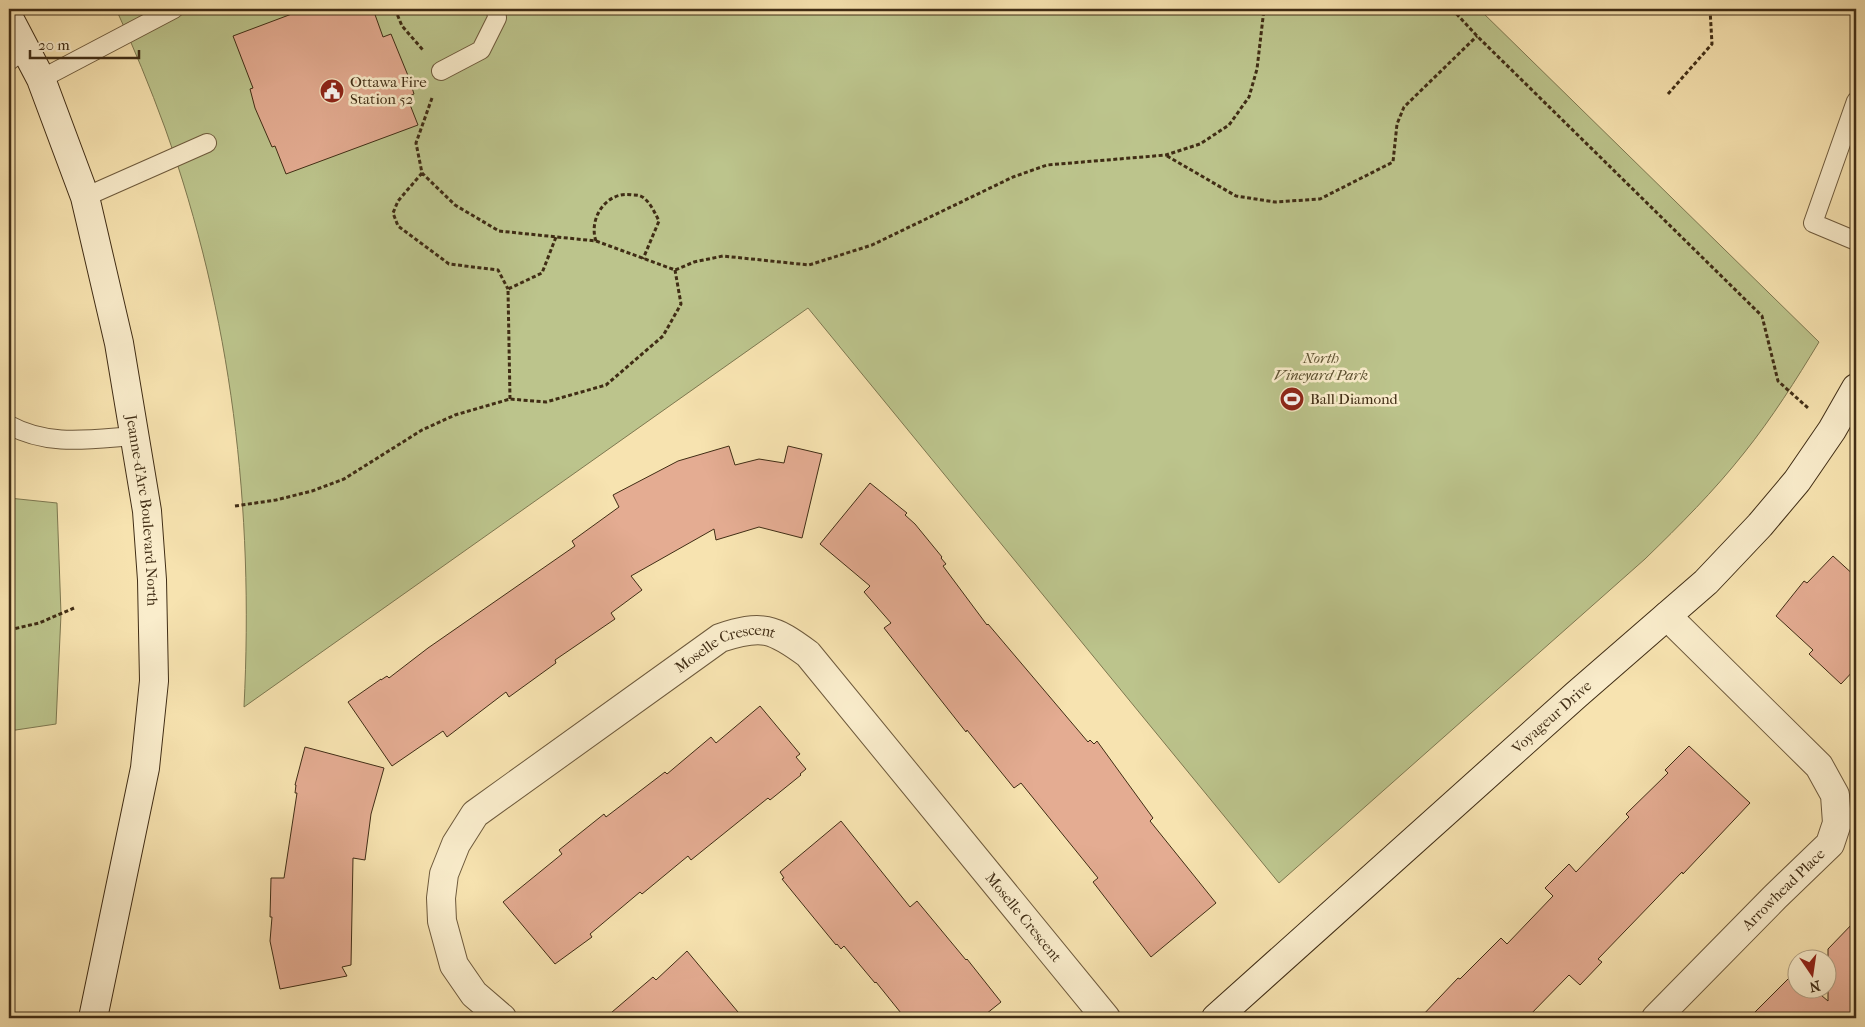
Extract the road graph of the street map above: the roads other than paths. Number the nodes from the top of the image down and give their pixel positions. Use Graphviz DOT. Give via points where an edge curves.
graph roads {
  1 [pos="174,9"];
  2 [pos="496,9"];
  3 [pos="9,18"];
  4 [pos="17,55"];
  5 [pos="441,71"];
  6 [pos="41,79"];
  7 [pos="1856,101"];
  8 [pos="207,144"];
  9 [pos="84,197"];
  10 [pos="1856,241"];
  11 [pos="1856,388"];
  12 [pos="9,425"];
  13 [pos="135,436"];
  14 [pos="1667,616"];
  15 [pos="93,1018"];
  16 [pos="502,1018"];
  17 [pos="1106,1018"];
  18 [pos="1216,1018"];
  19 [pos="1656,1018"];
  1 -- 6 [label="lane"];
  2 -- 5 [label="lane" via="497,18 481,50"];
  3 -- 4 [label="street, Jeanne-d'Arc Boulevard North"];
  4 -- 6 [label="street, Jeanne-d'Arc Boulevard North"];
  6 -- 9 [label="street, Jeanne-d'Arc Boulevard North"];
  7 -- 10 [label="lane" via="1813,223"];
  8 -- 9 [label="lane"];
  9 -- 13 [label="street, Jeanne-d'Arc Boulevard North" via="119,343"];
  11 -- 14 [label="street, Voyageur Drive" via="1797,481 1706,582"];
  12 -- 13 [label="lane" via="22,432 61,441"];
  13 -- 15 [label="street, Jeanne-d'Arc Boulevard North" via="148,511 154,682 144,768"];
  14 -- 18 [label="street, Voyageur Drive"];
  14 -- 19 [label="street, Arrowhead Place" via="1820,766 1835,795 1836,823 1830,844"];
  16 -- 17 [label="street, Moselle Crescent" via="474,994 454,965 442,921 444,874 456,844 475,814 720,638 743,631 766,630 789,640 808,654"];
}
